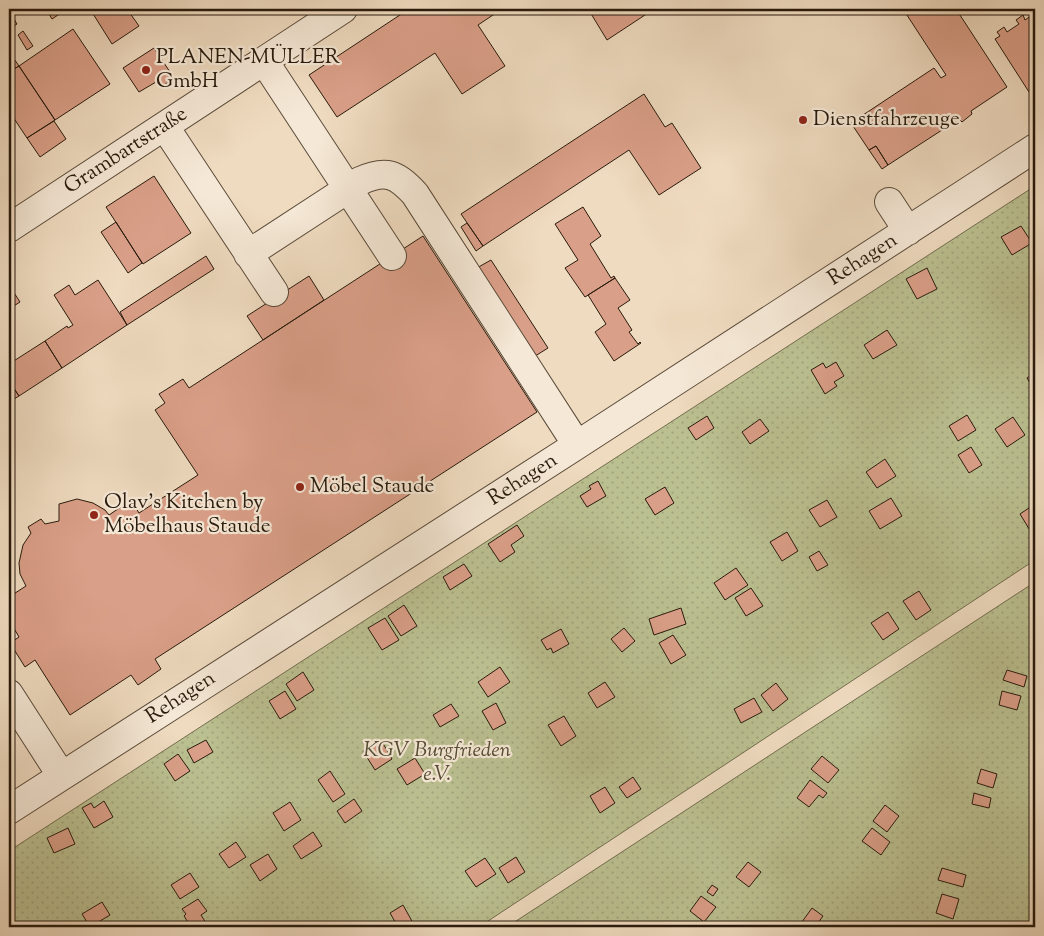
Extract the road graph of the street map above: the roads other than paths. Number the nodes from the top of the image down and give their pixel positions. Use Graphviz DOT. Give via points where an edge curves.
graph roads {
  1 [pos="343,9"];
  2 [pos="264,61"];
  3 [pos="165,127"];
  4 [pos="1035,148"];
  5 [pos="348,189"];
  6 [pos="889,202"];
  7 [pos="9,228"];
  8 [pos="908,231"];
  9 [pos="248,254"];
  10 [pos="392,256"];
  11 [pos="274,292"];
  12 [pos="578,445"];
  13 [pos="9,694"];
  14 [pos="61,776"];
  15 [pos="9,810"];
  1 -- 2 [label="street, Grambartstraße"];
  2 -- 3 [label="street, Grambartstraße"];
  2 -- 5 [label="street"];
  3 -- 7 [label="street, Grambartstraße"];
  3 -- 9 [label="street"];
  4 -- 8 [label="street, Rehagen"];
  5 -- 9 [label="street"];
  5 -- 10 [label="street"];
  5 -- 12 [label="street" via="371,176 386,174 403,180"];
  6 -- 8 [label="street"];
  8 -- 12 [label="street, Rehagen"];
  9 -- 11 [label="street"];
  12 -- 14 [label="street, Rehagen"];
  13 -- 14 [label="street"];
  14 -- 15 [label="street, Rehagen"];
}
